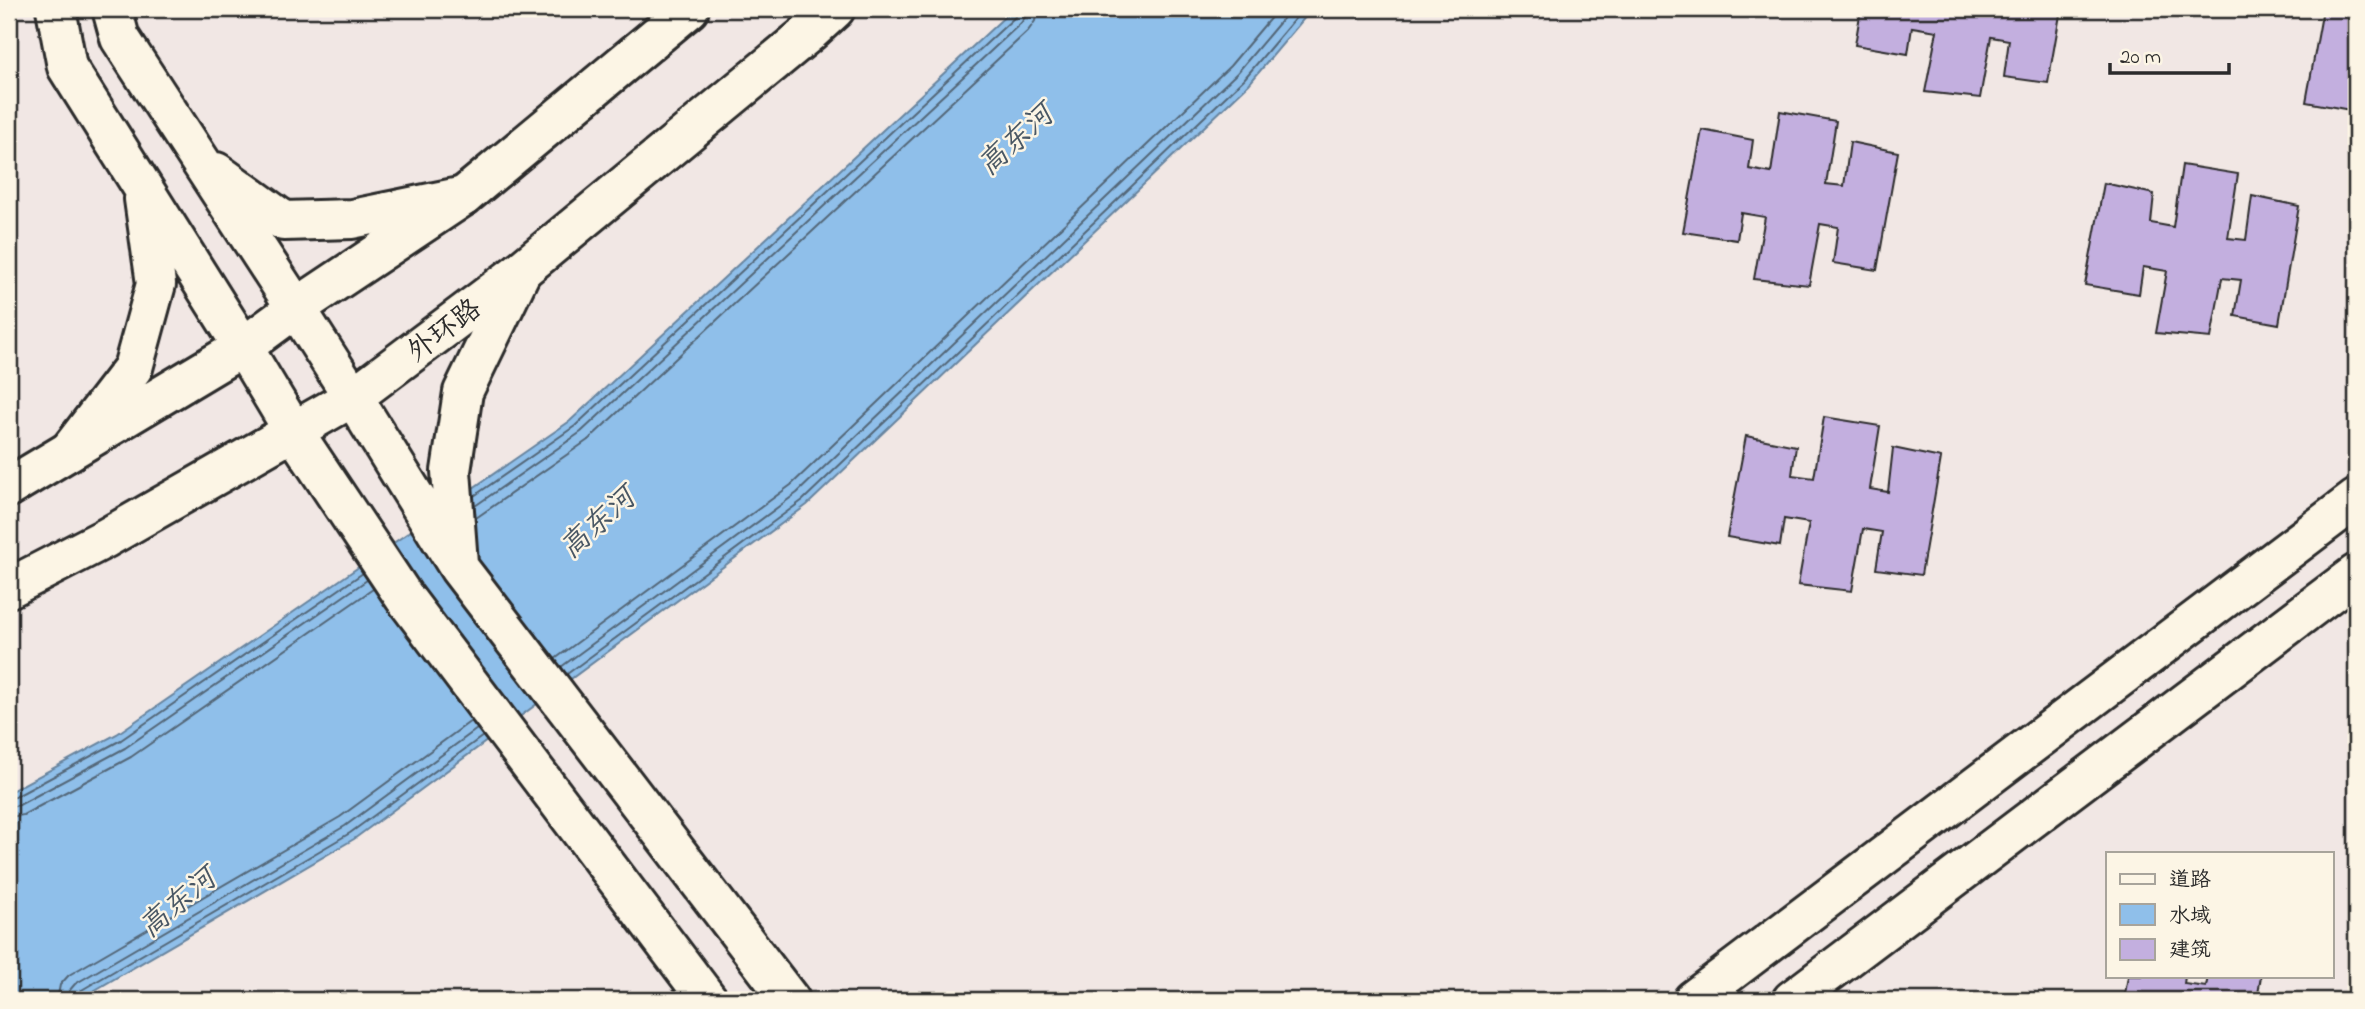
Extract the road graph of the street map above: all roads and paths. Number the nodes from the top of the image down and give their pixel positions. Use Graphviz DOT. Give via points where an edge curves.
graph roads {
  1 [pos="56,9"];
  2 [pos="112,9"];
  3 [pos="689,9"];
  4 [pos="835,9"];
  5 [pos="195,156"];
  6 [pos="143,187"];
  7 [pos="464,196"];
  8 [pos="522,270"];
  9 [pos="296,308"];
  10 [pos="243,347"];
  11 [pos="353,397"];
  12 [pos="294,432"];
  13 [pos="69,452"];
  14 [pos="9,487"];
  15 [pos="2356,499"];
  16 [pos="459,568"];
  17 [pos="2356,574"];
  18 [pos="9,588"];
  19 [pos="708,1000"];
  20 [pos="790,1000"];
  21 [pos="1693,1000"];
  22 [pos="1792,1000"];
  1 -- 6 [label="street" via="67,67"];
  2 -- 5 [label="street" via="120,38"];
  3 -- 7 [label="street"];
  4 -- 8 [label="street, 外环路"];
  5 -- 7 [label="street" via="284,221 352,219"];
  5 -- 9 [label="street"];
  6 -- 10 [label="street"];
  6 -- 13 [label="street" via="156,284 133,368"];
  7 -- 9 [label="street"];
  8 -- 11 [label="street, 外环路"];
  8 -- 16 [label="street" via="463,392 451,471"];
  9 -- 10 [label="street"];
  9 -- 11 [label="street"];
  10 -- 12 [label="street"];
  10 -- 13 [label="street"];
  11 -- 12 [label="street, 外环路"];
  11 -- 16 [label="street"];
  12 -- 18 [label="street, 外环路"];
  12 -- 19 [label="street" via="404,597"];
  13 -- 14 [label="street"];
  15 -- 21 [label="street"];
  16 -- 20 [label="street"];
  17 -- 22 [label="street"];
}
